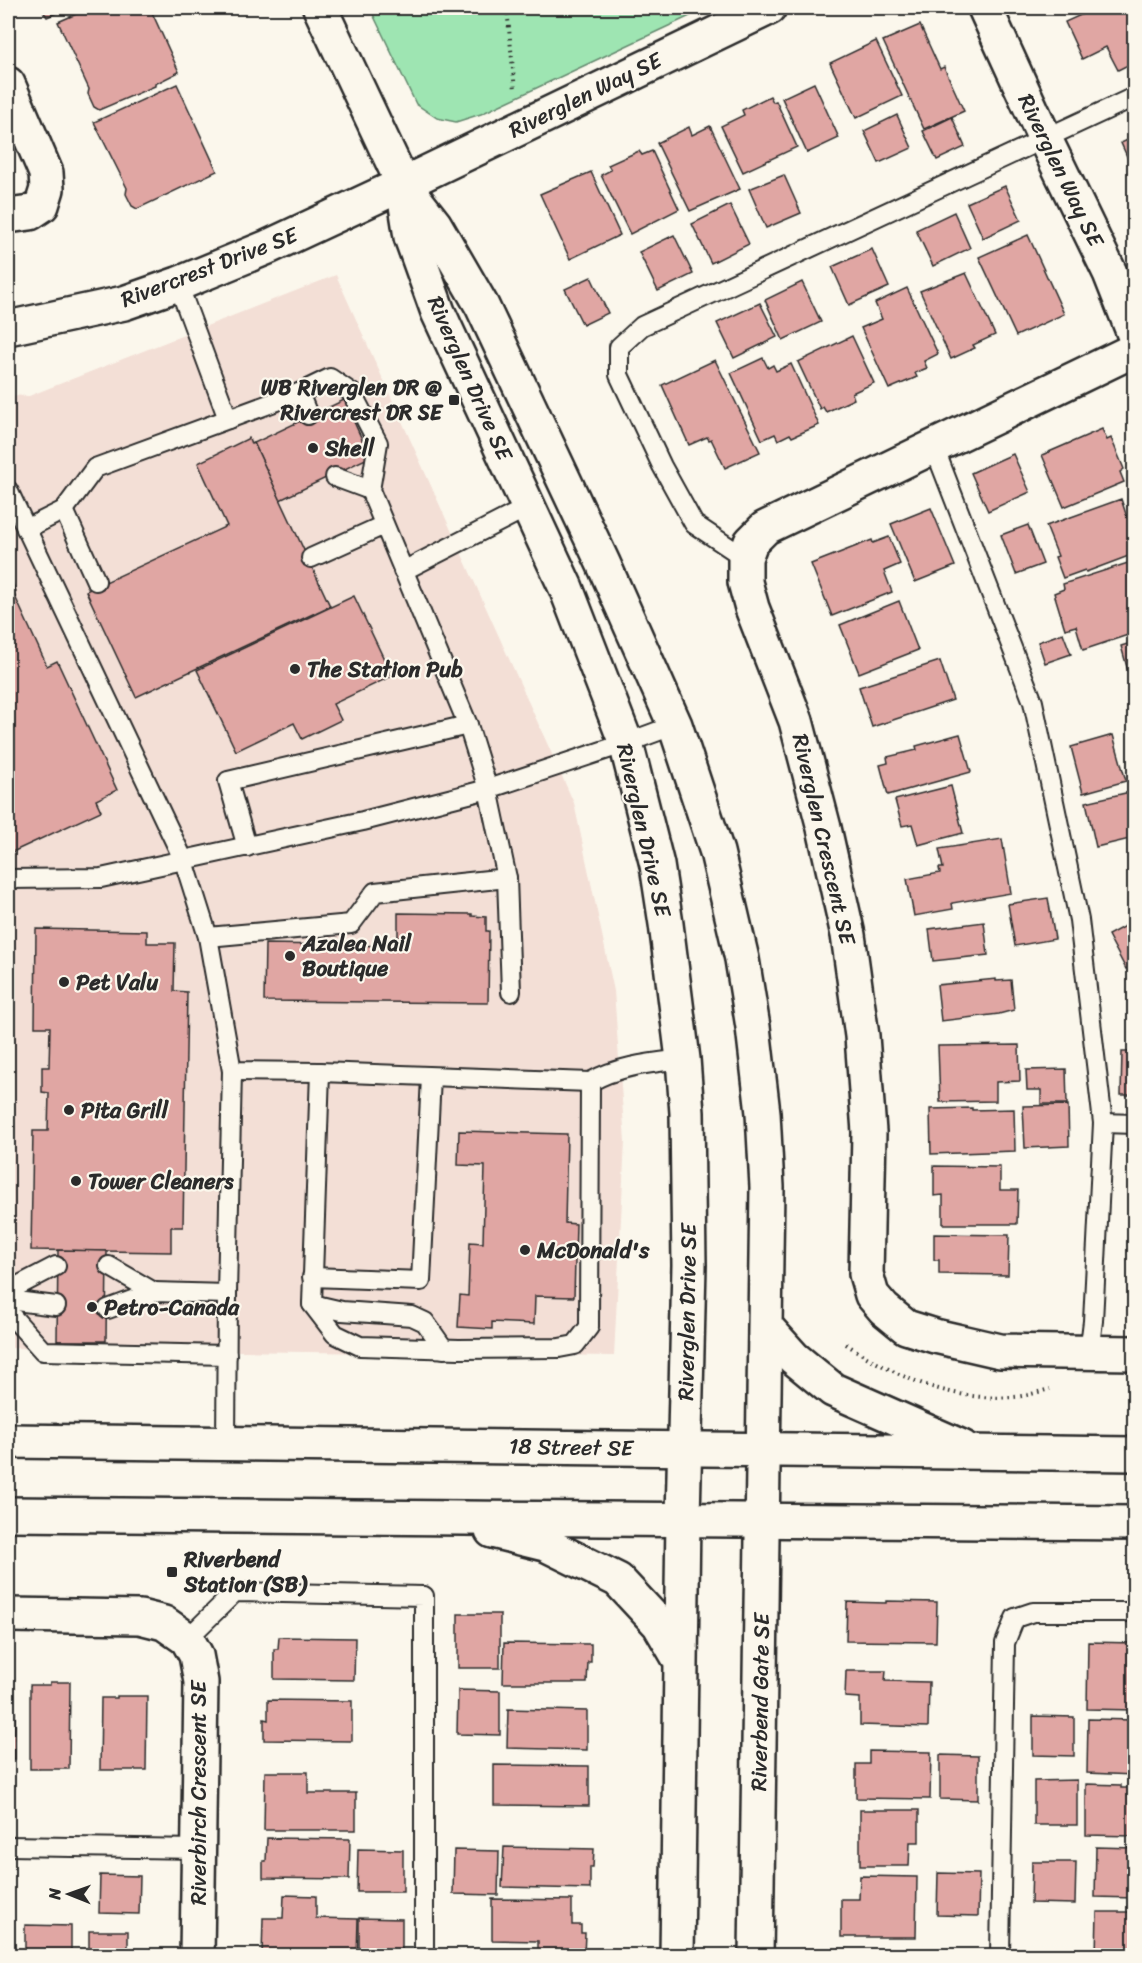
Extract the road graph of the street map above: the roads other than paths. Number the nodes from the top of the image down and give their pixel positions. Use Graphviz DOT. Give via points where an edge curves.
graph roads {
  1 [pos="320,8"];
  2 [pos="769,8"];
  3 [pos="985,8"];
  4 [pos="8,84"];
  5 [pos="1134,97"];
  6 [pos="1045,139"];
  7 [pos="403,184"];
  8 [pos="8,216"];
  9 [pos="178,284"];
  10 [pos="8,328"];
  11 [pos="1134,334"];
  12 [pos="1134,350"];
  13 [pos="299,393"];
  14 [pos="308,416"];
  15 [pos="228,419"];
  16 [pos="934,447"];
  17 [pos="335,477"];
  18 [pos="8,490"];
  19 [pos="370,490"];
  20 [pos="528,507"];
  21 [pos="64,510"];
  22 [pos="384,525"];
  23 [pos="26,529"];
  24 [pos="311,558"];
  25 [pos="745,558"];
  26 [pos="403,571"];
  27 [pos="96,581"];
  28 [pos="468,725"];
  29 [pos="675,725"];
  30 [pos="626,743"];
  31 [pos="488,789"];
  32 [pos="247,847"];
  33 [pos="184,861"];
  34 [pos="507,878"];
  35 [pos="8,879"];
  36 [pos="208,937"];
  37 [pos="511,992"];
  38 [pos="683,1059"];
  39 [pos="232,1071"];
  40 [pos="320,1072"];
  41 [pos="431,1077"];
  42 [pos="590,1082"];
  43 [pos="1103,1123"];
  44 [pos="1134,1124"];
  45 [pos="56,1266"];
  46 [pos="109,1266"];
  47 [pos="312,1277"];
  48 [pos="8,1291"];
  49 [pos="154,1292"];
  50 [pos="227,1294"];
  51 [pos="8,1300"];
  52 [pos="312,1304"];
  53 [pos="56,1306"];
  54 [pos="108,1309"];
  55 [pos="8,1312"];
  56 [pos="767,1328"];
  57 [pos="444,1348"];
  58 [pos="1089,1353"];
  59 [pos="1134,1353"];
  60 [pos="227,1355"];
  61 [pos="8,1441"];
  62 [pos="226,1443"];
  63 [pos="684,1448"];
  64 [pos="765,1449"];
  65 [pos="973,1452"];
  66 [pos="1134,1454"];
  67 [pos="8,1514"];
  68 [pos="682,1518"];
  69 [pos="441,1519"];
  70 [pos="763,1520"];
  71 [pos="1134,1523"];
  72 [pos="1134,1612"];
  73 [pos="8,1615"];
  74 [pos="188,1639"];
  75 [pos="680,1660"];
  76 [pos="8,1846"];
  77 [pos="199,1849"];
  78 [pos="197,1956"];
  79 [pos="424,1956"];
  80 [pos="677,1956"];
  81 [pos="756,1956"];
  82 [pos="1000,1956"];
  1 -- 7 [label="street, Riverglen Drive SE"];
  2 -- 7 [label="street, Riverglen Way SE"];
  3 -- 6 [label="street, Riverglen Way SE"];
  4 -- 8 [label="street" via="46,173 47,189 42,205 30,213"];
  5 -- 6 [label="lane"];
  6 -- 11 [label="street, Riverglen Way SE" via="1110,273"];
  6 -- 25 [label="lane" via="642,326 619,347 619,375 694,524"];
  7 -- 9 [label="street, Rivercrest Drive SE"];
  7 -- 20 [label="street, Riverglen Drive SE" via="411,237 438,312"];
  7 -- 29 [label="street, Riverglen Drive SE" via="435,225 482,306"];
  9 -- 10 [label="street, Rivercrest Drive SE" via="124,303"];
  9 -- 15 [label="lane"];
  12 -- 16 [label="street"];
  13 -- 14 [label="lane"];
  13 -- 15 [label="lane"];
  13 -- 19 [label="lane" via="330,378 352,393 378,443"];
  15 -- 21 [label="lane" via="95,468"];
  16 -- 25 [label="street" via="765,528 751,542"];
  16 -- 43 [label="lane" via="1033,702 1079,920"];
  17 -- 19 [label="lane"];
  18 -- 23 [label="lane"];
  19 -- 22 [label="lane"];
  20 -- 26 [label="lane"];
  20 -- 30 [label="street, Riverglen Drive SE" via="566,588"];
  21 -- 23 [label="lane"];
  21 -- 27 [label="lane"];
  22 -- 24 [label="lane"];
  22 -- 26 [label="lane"];
  23 -- 33 [label="lane"];
  25 -- 58 [label="street, Riverglen Crescent SE" via="745,582 752,608 796,721 848,935 862,1036 868,1132 866,1274 872,1295 906,1326 935,1336 1000,1351"];
  26 -- 28 [label="lane"];
  28 -- 31 [label="lane"];
  28 -- 32 [label="lane" via="228,781"];
  29 -- 30 [label="lane"];
  29 -- 56 [label="street, Riverglen Drive SE" via="717,852 753,1027 767,1187"];
  30 -- 31 [label="lane"];
  30 -- 38 [label="street, Riverglen Drive SE" via="657,865"];
  31 -- 32 [label="lane"];
  31 -- 34 [label="lane"];
  32 -- 33 [label="lane"];
  33 -- 35 [label="lane" via="101,878"];
  33 -- 36 [label="lane"];
  34 -- 36 [label="lane" via="375,892 351,924"];
  34 -- 37 [label="lane"];
  36 -- 39 [label="lane"];
  38 -- 42 [label="lane" via="633,1066 605,1073"];
  38 -- 63 [label="street, Riverglen Drive SE" via="689,1265"];
  39 -- 40 [label="lane"];
  39 -- 50 [label="lane"];
  40 -- 41 [label="lane"];
  40 -- 47 [label="lane"];
  41 -- 42 [label="lane"];
  41 -- 47 [label="lane" via="421,1281"];
  42 -- 57 [label="lane" via="589,1327 575,1346"];
  43 -- 44 [label="lane"];
  43 -- 58 [label="lane"];
  45 -- 48 [label="lane"];
  46 -- 49 [label="lane"];
  47 -- 52 [label="lane"];
  49 -- 50 [label="lane"];
  49 -- 54 [label="lane"];
  50 -- 60 [label="lane"];
  51 -- 53 [label="lane"];
  52 -- 57 [label="lane" via="342,1311 412,1316 425,1322"];
  52 -- 57 [label="lane" via="335,1334 360,1346"];
  55 -- 60 [label="lane" via="43,1351"];
  56 -- 64 [label="street, Riverglen Drive SE"];
  56 -- 65 [label="street" via="794,1358 833,1390"];
  58 -- 59 [label="street, Riverglen Crescent SE"];
  60 -- 62 [label="lane"];
  61 -- 62 [label="street, 18 Street SE"];
  62 -- 63 [label="street, 18 Street SE"];
  63 -- 64 [label="street, 18 Street SE"];
  63 -- 68 [label="street, Riverglen Drive SE"];
  64 -- 65 [label="street, 18 Street SE"];
  64 -- 70 [label="street, Riverbend Gate SE"];
  65 -- 66 [label="street, 18 Street SE"];
  67 -- 69 [label="street"];
  68 -- 69 [label="street"];
  68 -- 70 [label="street"];
  68 -- 75 [label="street"];
  69 -- 75 [label="street" via="545,1544 618,1580 659,1624"];
  70 -- 71 [label="street"];
  70 -- 81 [label="street, Riverbend Gate SE"];
  72 -- 82 [label="lane" via="1033,1612 1015,1618 1005,1643"];
  73 -- 74 [label="street" via="140,1617 164,1623"];
  74 -- 77 [label="street, Riverbirch Crescent SE" via="196,1655 201,1682"];
  74 -- 79 [label="lane" via="235,1592 424,1596"];
  75 -- 80 [label="street"];
  76 -- 77 [label="lane"];
  77 -- 78 [label="street, Riverbirch Crescent SE"];
}
